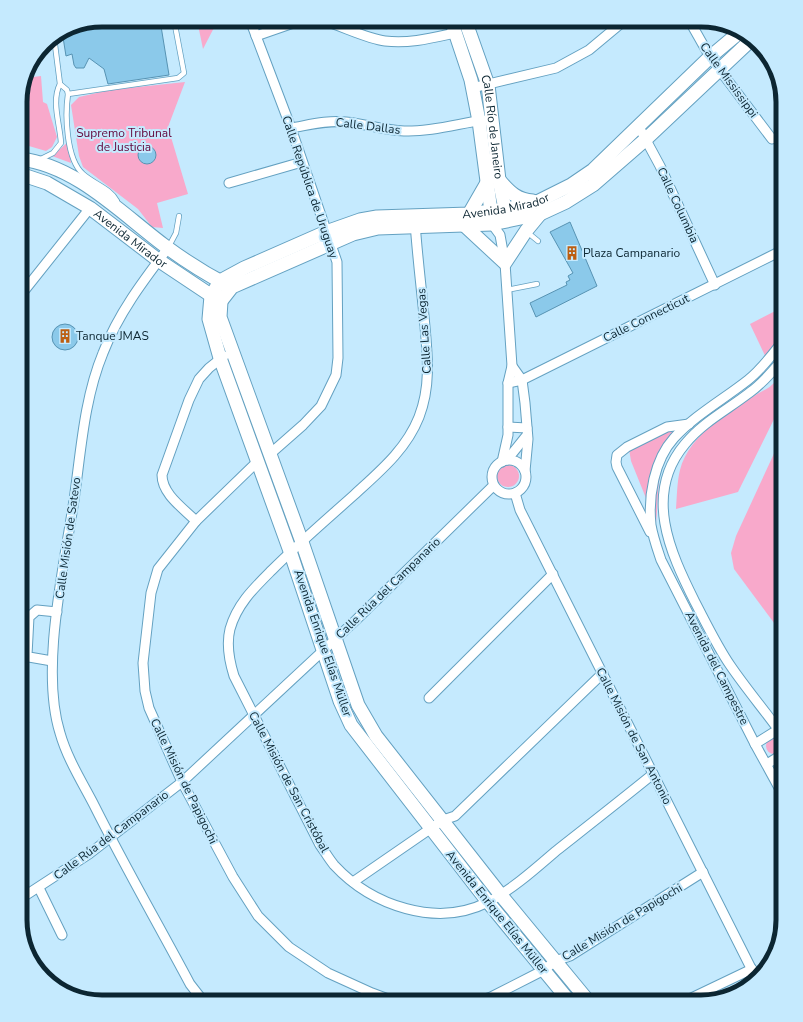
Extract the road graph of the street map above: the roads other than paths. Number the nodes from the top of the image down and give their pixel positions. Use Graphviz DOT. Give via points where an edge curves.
graph roads {
  1 [pos="175,27"];
  2 [pos="253,27"];
  3 [pos="282,27"];
  4 [pos="342,27"];
  5 [pos="453,27"];
  6 [pos="467,27"];
  7 [pos="616,27"];
  8 [pos="693,27"];
  9 [pos="455,33"];
  10 [pos="256,36"];
  11 [pos="736,36"];
  12 [pos="55,44"];
  13 [pos="747,44"];
  14 [pos="710,57"];
  15 [pos="720,70"];
  16 [pos="60,84"];
  17 [pos="488,85"];
  18 [pos="472,88"];
  19 [pos="68,94"];
  20 [pos="67,102"];
  21 [pos="57,103"];
  22 [pos="492,119"];
  23 [pos="479,121"];
  24 [pos="639,127"];
  25 [pos="291,128"];
  26 [pos="646,139"];
  27 [pos="772,139"];
  28 [pos="27,160"];
  29 [pos="35,161"];
  30 [pos="302,162"];
  31 [pos="27,176"];
  32 [pos="494,181"];
  33 [pos="228,184"];
  34 [pos="90,208"];
  35 [pos="120,208"];
  36 [pos="539,208"];
  37 [pos="179,216"];
  38 [pos="507,216"];
  39 [pos="492,218"];
  40 [pos="466,220"];
  41 [pos="415,221"];
  42 [pos="526,231"];
  43 [pos="500,235"];
  44 [pos="329,237"];
  45 [pos="538,241"];
  46 [pos="168,248"];
  47 [pos="776,254"];
  48 [pos="158,260"];
  49 [pos="505,264"];
  50 [pos="220,281"];
  51 [pos="537,284"];
  52 [pos="715,285"];
  53 [pos="27,287"];
  54 [pos="232,287"];
  55 [pos="507,290"];
  56 [pos="216,298"];
  57 [pos="776,350"];
  58 [pos="232,352"];
  59 [pos="220,358"];
  60 [pos="512,366"];
  61 [pos="776,368"];
  62 [pos="522,380"];
  63 [pos="508,383"];
  64 [pos="705,410"];
  65 [pos="711,419"];
  66 [pos="689,424"];
  67 [pos="508,427"];
  68 [pos="527,432"];
  69 [pos="270,454"];
  70 [pos="505,461"];
  71 [pos="257,462"];
  72 [pos="525,471"];
  73 [pos="493,486"];
  74 [pos="515,493"];
  75 [pos="196,521"];
  76 [pos="654,540"];
  77 [pos="302,542"];
  78 [pos="290,552"];
  79 [pos="672,553"];
  80 [pos="661,560"];
  81 [pos="553,574"];
  82 [pos="57,612"];
  83 [pos="335,639"];
  84 [pos="324,650"];
  85 [pos="52,662"];
  86 [pos="603,673"];
  87 [pos="430,698"];
  88 [pos="254,715"];
  89 [pos="776,726"];
  90 [pos="776,735"];
  91 [pos="755,744"];
  92 [pos="776,758"];
  93 [pos="767,764"];
  94 [pos="653,774"];
  95 [pos="776,781"];
  96 [pos="182,782"];
  97 [pos="443,820"];
  98 [pos="431,830"];
  99 [pos="110,837"];
  100 [pos="703,872"];
  101 [pos="353,882"];
  102 [pos="39,888"];
  103 [pos="500,894"];
  104 [pos="27,895"];
  105 [pos="488,902"];
  106 [pos="62,936"];
  107 [pos="555,961"];
  108 [pos="752,968"];
  109 [pos="544,970"];
  110 [pos="754,972"];
  111 [pos="199,995"];
  112 [pos="377,995"];
  113 [pos="495,995"];
  114 [pos="564,995"];
  115 [pos="582,995"];
  116 [pos="697,995"];
  1 -- 19 [label="lane" via="184,74 178,78"];
  2 -- 10 [label="street, Calle República de Uruguay"];
  3 -- 10 [label="street"];
  4 -- 9 [label="street" via="384,41 402,42"];
  5 -- 9 [label="main road, Calle Río de Janeiro"];
  6 -- 17 [label="main road, Calle Río de Janeiro"];
  7 -- 17 [label="street" via="589,50 556,68"];
  8 -- 14 [label="street, Calle Mississippi"];
  9 -- 18 [label="main road, Calle Río de Janeiro"];
  10 -- 25 [label="street, Calle República de Uruguay"];
  11 -- 14 [label="main road, Avenida Mirador"];
  12 -- 16 [label="lane"];
  13 -- 15 [label="main road, Avenida Mirador"];
  14 -- 15 [label="street, Calle Mississippi"];
  14 -- 24 [label="main road, Avenida Mirador"];
  15 -- 26 [label="main road, Avenida Mirador"];
  15 -- 27 [label="street, Calle Mississippi"];
  16 -- 19 [label="lane"];
  16 -- 21 [label="lane"];
  17 -- 18 [label="street"];
  17 -- 22 [label="main road, Calle Río de Janeiro"];
  18 -- 23 [label="main road, Calle Río de Janeiro"];
  19 -- 20 [label="lane"];
  20 -- 21 [label="lane"];
  20 -- 35 [label="lane" via="67,123 73,159 83,174 110,192"];
  21 -- 29 [label="lane" via="61,142 47,158"];
  22 -- 23 [label="street, Calle Dallas"];
  22 -- 32 [label="main road, Calle Río de Janeiro"];
  23 -- 25 [label="street, Calle Dallas" via="405,131 377,129 346,122"];
  23 -- 32 [label="main road, Calle Río de Janeiro"];
  24 -- 26 [label="street, Calle Columbia"];
  24 -- 36 [label="main road, Avenida Mirador" via="594,170"];
  25 -- 30 [label="street, Calle República de Uruguay"];
  26 -- 36 [label="main road, Avenida Mirador" via="593,185 566,202"];
  26 -- 52 [label="street, Calle Columbia"];
  28 -- 29 [label="main road, Avenida Mirador"];
  29 -- 35 [label="main road, Avenida Mirador" via="75,179"];
  30 -- 33 [label="street"];
  30 -- 44 [label="street, Calle República de Uruguay"];
  31 -- 34 [label="main road, Avenida Mirador" via="47,183"];
  32 -- 36 [label="main road"];
  32 -- 38 [label="main road, Calle Río de Janeiro"];
  32 -- 39 [label="main road, Calle Río de Janeiro"];
  32 -- 40 [label="main road"];
  34 -- 48 [label="main road, Avenida Mirador"];
  34 -- 53 [label="street"];
  35 -- 46 [label="main road, Avenida Mirador"];
  36 -- 38 [label="main road, Avenida Mirador"];
  36 -- 42 [label="main road"];
  37 -- 46 [label="lane" via="176,233"];
  38 -- 39 [label="main road, Avenida Mirador"];
  38 -- 43 [label="street"];
  39 -- 40 [label="main road, Avenida Mirador"];
  39 -- 43 [label="street"];
  40 -- 41 [label="main road, Avenida Mirador"];
  40 -- 49 [label="main road"];
  41 -- 44 [label="main road, Avenida Mirador" via="377,217"];
  41 -- 77 [label="street, Calle Las Vegas" via="428,377 419,417 409,438 393,459"];
  42 -- 45 [label="lane"];
  42 -- 49 [label="main road"];
  43 -- 49 [label="street"];
  44 -- 50 [label="main road, Avenida Mirador" via="244,268"];
  44 -- 54 [label="main road, Avenida Mirador"];
  44 -- 69 [label="street, Calle República de Uruguay" via="337,262 336,374 322,406"];
  46 -- 48 [label="street, Calle Misión de Satevo"];
  46 -- 50 [label="main road, Avenida Mirador"];
  47 -- 52 [label="street, Calle Connecticut"];
  48 -- 56 [label="main road, Avenida Mirador"];
  48 -- 82 [label="street, Calle Misión de Satevo" via="124,310 102,354 94,379 88,400"];
  49 -- 55 [label="street"];
  50 -- 54 [label="main road, Avenida Mirador"];
  50 -- 56 [label="main road"];
  51 -- 55 [label="lane"];
  52 -- 62 [label="street, Calle Connecticut"];
  54 -- 56 [label="main road, Avenida Mirador"];
  55 -- 60 [label="street"];
  56 -- 58 [label="main road, Avenida Enrique Elías Müller"];
  56 -- 59 [label="main road, Avenida Enrique Elías Müller" via="209,319"];
  57 -- 64 [label="street, Avenida del Campestre" via="766,364 749,379"];
  58 -- 59 [label="street"];
  58 -- 69 [label="main road, Avenida Enrique Elías Müller"];
  59 -- 71 [label="main road, Avenida Enrique Elías Müller"];
  59 -- 75 [label="street" via="199,379 192,393 162,475 165,490"];
  60 -- 62 [label="street"];
  60 -- 63 [label="street"];
  61 -- 65 [label="street, Avenida del Campestre" via="749,393"];
  62 -- 63 [label="street, Calle Connecticut"];
  62 -- 68 [label="street"];
  63 -- 67 [label="street"];
  64 -- 65 [label="street"];
  64 -- 66 [label="street, Avenida del Campestre"];
  65 -- 79 [label="street, Avenida del Campestre" via="684,444 667,476 663,506 664,523"];
  66 -- 76 [label="street, Avenida del Campestre" via="673,439 656,472 651,512"];
  66 -- 76 [label="street, Avenida del Campestre" via="667,428 627,447 616,459 618,468"];
  67 -- 68 [label="street"];
  67 -- 70 [label="street"];
  68 -- 70 [label="street"];
  68 -- 72 [label="street"];
  69 -- 77 [label="main road, Avenida Enrique Elías Müller"];
  70 -- 72 [label="street" via="518,463"];
  70 -- 73 [label="street" via="493,469"];
  71 -- 75 [label="street, Calle Misión de Papigochi"];
  71 -- 78 [label="main road, Avenida Enrique Elías Müller"];
  72 -- 74 [label="street" via="523,487"];
  73 -- 74 [label="street" via="505,494"];
  73 -- 83 [label="street, Calle Rúa del Campanario"];
  74 -- 81 [label="street, Calle Misión de San Antonio" via="520,510"];
  75 -- 96 [label="street, Calle Misión de Papigochi" via="166,558 154,579 143,663 149,708"];
  76 -- 80 [label="street, Avenida del Campestre"];
  77 -- 78 [label="street, Calle Misión de San Cristóbal"];
  77 -- 83 [label="main road, Avenida Enrique Elías Müller"];
  78 -- 84 [label="main road, Avenida Enrique Elías Müller"];
  78 -- 88 [label="street, Calle Misión de San Cristóbal" via="247,595 230,629 229,659 234,676"];
  79 -- 80 [label="street"];
  79 -- 89 [label="street, Avenida del Campestre" via="722,652"];
  80 -- 91 [label="street, Avenida del Campestre"];
  81 -- 86 [label="street, Calle Misión de San Antonio"];
  81 -- 87 [label="street"];
  82 -- 85 [label="street, Calle Misión de Satevo"];
  82 -- 85 [label="street" via="37,610 29,617 27,655"];
  83 -- 84 [label="street, Calle Rúa del Campanario"];
  83 -- 97 [label="main road, Avenida Enrique Elías Müller" via="365,719"];
  84 -- 88 [label="street, Calle Rúa del Campanario"];
  84 -- 98 [label="main road, Avenida Enrique Elías Müller" via="340,701 351,724"];
  85 -- 99 [label="street, Calle Misión de Satevo" via="60,733"];
  86 -- 94 [label="street, Calle Misión de San Antonio"];
  86 -- 97 [label="street" via="455,816"];
  88 -- 96 [label="street, Calle Rúa del Campanario"];
  88 -- 101 [label="street, Calle Misión de San Cristóbal" via="320,845 334,865"];
  90 -- 91 [label="street"];
  91 -- 93 [label="street, Avenida del Campestre"];
  92 -- 93 [label="street"];
  93 -- 95 [label="street, Avenida del Campestre"];
  94 -- 100 [label="street, Calle Misión de San Antonio"];
  94 -- 103 [label="street, Calle Misión de San Cristóbal" via="516,884"];
  96 -- 99 [label="street, Calle Rúa del Campanario"];
  96 -- 112 [label="street, Calle Misión de Papigochi" via="233,877 258,916 288,947 328,973"];
  97 -- 98 [label="street"];
  97 -- 103 [label="main road, Avenida Enrique Elías Müller"];
  98 -- 101 [label="street"];
  98 -- 105 [label="main road, Avenida Enrique Elías Müller"];
  99 -- 102 [label="street, Calle Rúa del Campanario"];
  99 -- 111 [label="street, Calle Misión de Satevo" via="190,984"];
  100 -- 107 [label="street, Calle Misión de Papigochi" via="570,956"];
  100 -- 108 [label="street, Calle Misión de San Antonio"];
  101 -- 105 [label="street, Calle Misión de San Cristóbal" via="375,896 408,910 428,913 450,913"];
  102 -- 104 [label="street, Calle Rúa del Campanario"];
  102 -- 106 [label="street"];
  103 -- 105 [label="street, Calle Misión de San Cristóbal"];
  103 -- 107 [label="main road, Avenida Enrique Elías Müller"];
  105 -- 109 [label="main road, Avenida Enrique Elías Müller"];
  107 -- 109 [label="street, Calle Misión de Papigochi"];
  107 -- 115 [label="main road, Avenida Enrique Elías Müller"];
  108 -- 110 [label="street, Calle Misión de San Antonio"];
  108 -- 116 [label="street"];
  109 -- 113 [label="street, Calle Misión de Papigochi"];
  109 -- 114 [label="main road, Avenida Enrique Elías Müller"];
}
